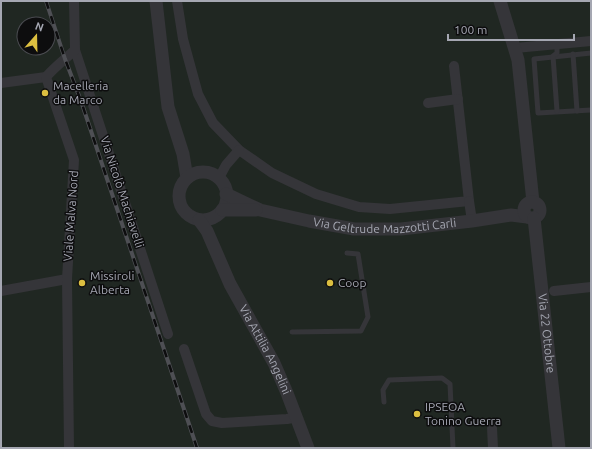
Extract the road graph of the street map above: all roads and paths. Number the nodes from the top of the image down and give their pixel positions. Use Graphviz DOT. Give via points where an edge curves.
graph roads {
  1 [pos="74,1"];
  2 [pos="156,1"];
  3 [pos="177,1"];
  4 [pos="500,1"];
  5 [pos="591,41"];
  6 [pos="557,44"];
  7 [pos="515,48"];
  8 [pos="75,50"];
  9 [pos="591,53"];
  10 [pos="573,54"];
  11 [pos="553,56"];
  12 [pos="454,66"];
  13 [pos="46,77"];
  14 [pos="1,83"];
  15 [pos="458,99"];
  16 [pos="428,103"];
  17 [pos="591,110"];
  18 [pos="557,111"];
  19 [pos="577,111"];
  20 [pos="239,150"];
  21 [pos="183,154"];
  22 [pos="202,172"];
  23 [pos="187,178"];
  24 [pos="219,178"];
  25 [pos="226,194"];
  26 [pos="469,200"];
  27 [pos="260,210"];
  28 [pos="530,211"];
  29 [pos="219,213"];
  30 [pos="199,220"];
  31 [pos="472,221"];
  32 [pos="347,253"];
  33 [pos="216,254"];
  34 [pos="67,279"];
  35 [pos="591,287"];
  36 [pos="1,291"];
  37 [pos="554,291"];
  38 [pos="292,332"];
  39 [pos="168,334"];
  40 [pos="184,349"];
  41 [pos="384,402"];
  42 [pos="296,417"];
  43 [pos="492,428"];
  44 [pos="69,448"];
  45 [pos="308,448"];
  46 [pos="453,448"];
  47 [pos="494,448"];
  48 [pos="559,448"];
  1 -- 8 [label="street"];
  2 -- 21 [label="street" via="168,107"];
  3 -- 20 [label="street" via="183,39 198,94 213,122"];
  4 -- 7 [label="street, Via 22 Ottobre"];
  5 -- 6 [label="street"];
  6 -- 7 [label="street"];
  6 -- 11 [label="lane" via="557,53"];
  7 -- 28 [label="street, Via 22 Ottobre"];
  8 -- 13 [label="street"];
  8 -- 39 [label="street, Via Nicolò Machiavelli"];
  9 -- 10 [label="lane"];
  10 -- 11 [label="lane"];
  10 -- 19 [label="lane"];
  11 -- 18 [label="lane"];
  11 -- 18 [label="lane" via="534,59 538,113"];
  12 -- 15 [label="street"];
  13 -- 14 [label="street"];
  13 -- 34 [label="street, Viale Malva Nord" via="74,160"];
  15 -- 16 [label="street"];
  15 -- 26 [label="street"];
  17 -- 19 [label="lane"];
  18 -- 19 [label="lane"];
  20 -- 24 [label="street"];
  20 -- 26 [label="street" via="272,173 316,194 359,207 390,209"];
  21 -- 22 [label="street"];
  21 -- 23 [label="street"];
  22 -- 23 [label="street"];
  22 -- 24 [label="street"];
  23 -- 30 [label="street" via="180,189 180,202 187,214"];
  24 -- 25 [label="street"];
  25 -- 27 [label="street, Via Geltrude Mazzotti Carli"];
  25 -- 29 [label="street" via="226,200"];
  26 -- 31 [label="street"];
  27 -- 29 [label="street, Via Geltrude Mazzotti Carli"];
  27 -- 31 [label="street, Via Geltrude Mazzotti Carli" via="354,229 401,229"];
  28 -- 31 [label="street, Via Geltrude Mazzotti Carli"];
  28 -- 48 [label="street, Via 22 Ottobre" via="543,291"];
  29 -- 30 [label="street"];
  29 -- 33 [label="street, Via Attilia Angelini"];
  30 -- 33 [label="street, Via Attilia Angelini" via="207,231"];
  32 -- 38 [label="lane" via="358,254 368,317 361,330"];
  33 -- 42 [label="street, Via Attilia Angelini" via="274,363"];
  34 -- 36 [label="street"];
  34 -- 44 [label="street, Viale Malva Nord"];
  35 -- 37 [label="street"];
  40 -- 42 [label="street" via="206,414 212,421 222,423"];
  41 -- 46 [label="lane" via="383,390 389,380 442,378 450,384"];
  42 -- 45 [label="street, Via Attilia Angelini"];
  43 -- 47 [label="street"];
}
